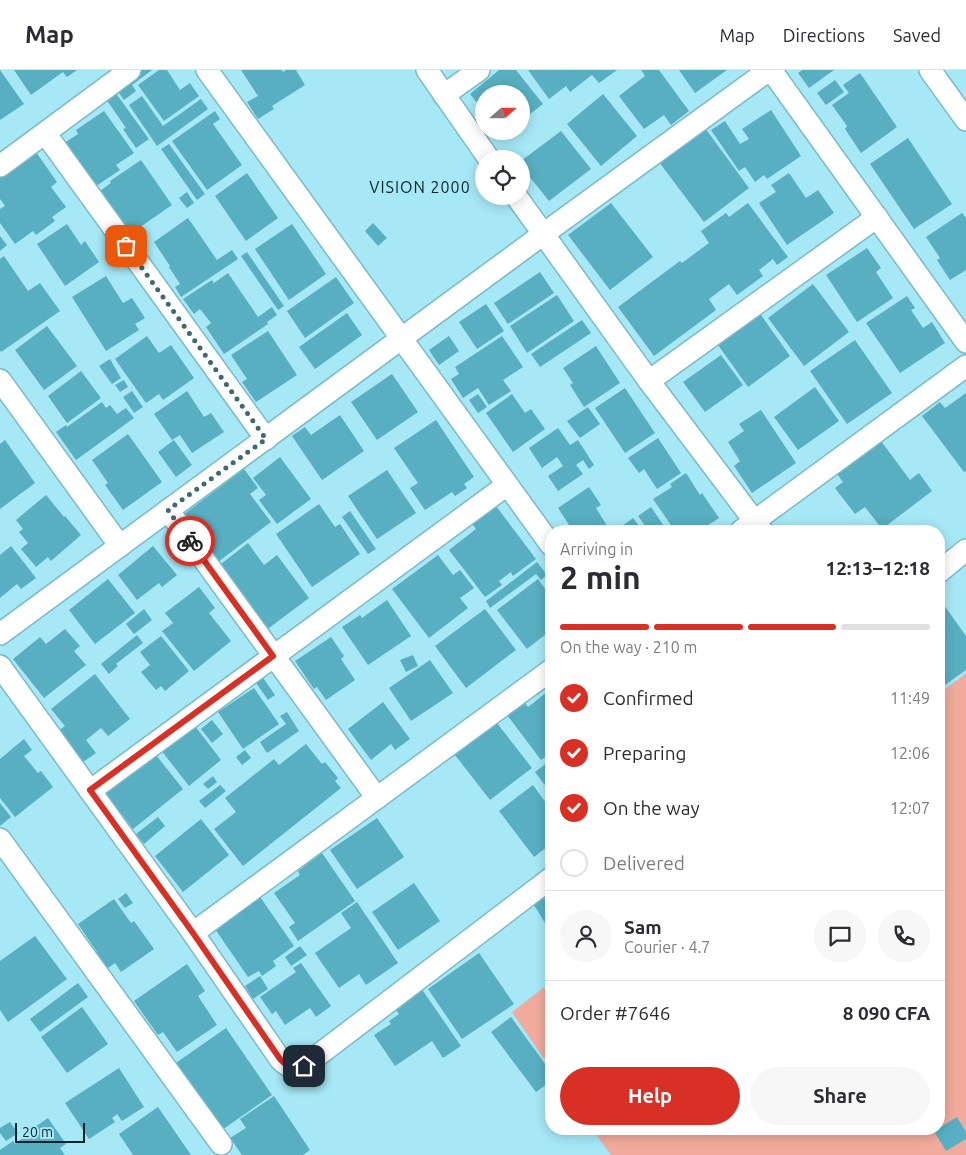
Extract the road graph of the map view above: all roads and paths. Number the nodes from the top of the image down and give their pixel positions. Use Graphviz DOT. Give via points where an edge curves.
graph roads {
  1 [pos="130,70"];
  2 [pos="206,70"];
  3 [pos="427,70"];
  4 [pos="479,70"];
  5 [pos="770,70"];
  6 [pos="930,70"];
  7 [pos="444,94"];
  8 [pos="966,120"];
  9 [pos="45,133"];
  10 [pos="483,150"];
  11 [pos="0,166"];
  12 [pos="522,205"];
  13 [pos="877,217"];
  14 [pos="542,235"];
  15 [pos="402,339"];
  16 [pos="966,342"];
  17 [pos="966,366"];
  18 [pos="0,380"];
  19 [pos="649,381"];
  20 [pos="266,439"];
  21 [pos="507,485"];
  22 [pos="168,510"];
  23 [pos="751,525"];
  24 [pos="757,525"];
  25 [pos="545,537"];
  26 [pos="120,546"];
  27 [pos="966,550"];
  28 [pos="945,567"];
  29 [pos="0,634"];
  30 [pos="273,656"];
  31 [pos="0,666"];
  32 [pos="545,674"];
  33 [pos="90,790"];
  34 [pos="377,798"];
  35 [pos="0,839"];
  36 [pos="545,883"];
  37 [pos="193,933"];
  38 [pos="221,1144"];
  1 -- 9 [label="street"];
  2 -- 15 [label="street"];
  3 -- 7 [label="street"];
  4 -- 7 [label="street"];
  5 -- 13 [label="street"];
  5 -- 14 [label="street"];
  6 -- 8 [label="street"];
  7 -- 10 [label="street"];
  9 -- 11 [label="street"];
  9 -- 20 [label="street"];
  12 -- 14 [label="street"];
  13 -- 16 [label="street"];
  13 -- 19 [label="street"];
  14 -- 15 [label="street"];
  14 -- 19 [label="street"];
  15 -- 20 [label="street"];
  15 -- 21 [label="street"];
  17 -- 24 [label="street"];
  18 -- 26 [label="street"];
  19 -- 23 [label="street"];
  20 -- 22 [label="street"];
  21 -- 25 [label="street"];
  21 -- 30 [label="street"];
  22 -- 26 [label="street"];
  22 -- 30 [label="street"];
  26 -- 29 [label="street"];
  27 -- 28 [label="street"];
  30 -- 33 [label="street"];
  30 -- 34 [label="street"];
  31 -- 33 [label="street"];
  32 -- 34 [label="street"];
  33 -- 37 [label="street"];
  34 -- 37 [label="street"];
  35 -- 38 [label="street"];
  36 -- 37 [label="street" via="298,1068 280,1059"];
}
